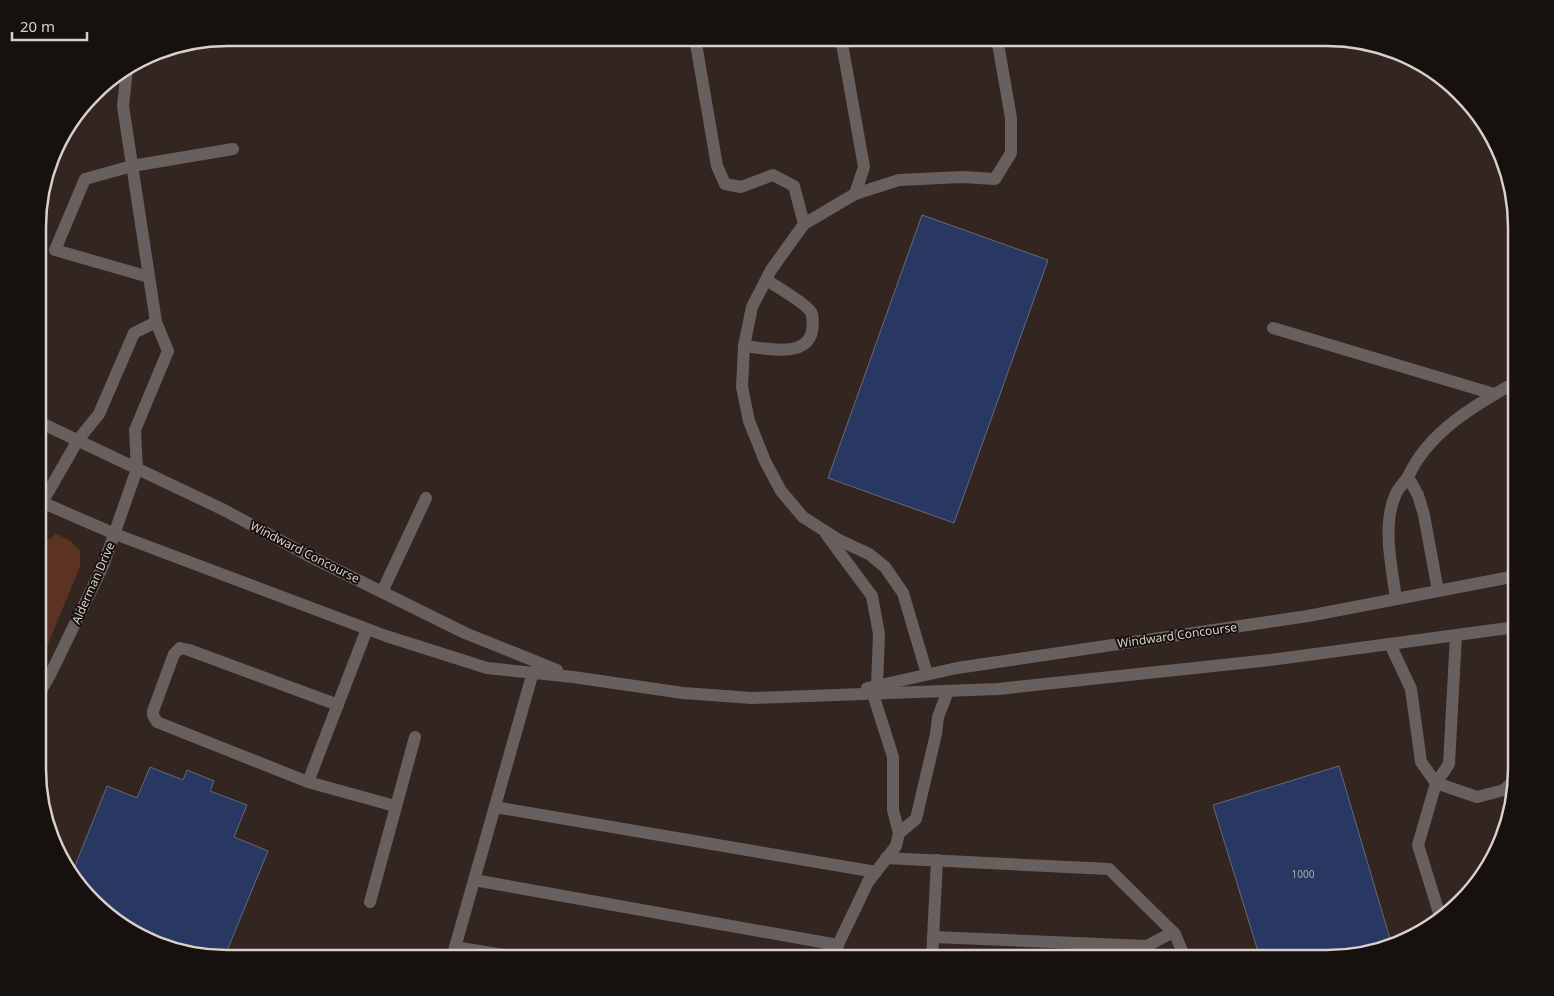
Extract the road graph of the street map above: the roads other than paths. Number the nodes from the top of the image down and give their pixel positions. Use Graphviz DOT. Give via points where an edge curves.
graph roads {
  1 [pos="696,46"];
  2 [pos="842,46"];
  3 [pos="998,46"];
  4 [pos="126,78"];
  5 [pos="233,149"];
  6 [pos="132,166"];
  7 [pos="855,194"];
  8 [pos="804,224"];
  9 [pos="149,277"];
  10 [pos="766,280"];
  11 [pos="156,322"];
  12 [pos="1272,328"];
  13 [pos="744,346"];
  14 [pos="1508,386"];
  15 [pos="1494,394"];
  16 [pos="46,425"];
  17 [pos="78,440"];
  18 [pos="137,468"];
  19 [pos="1408,477"];
  20 [pos="46,494"];
  21 [pos="426,498"];
  22 [pos="46,506"];
  23 [pos="821,528"];
  24 [pos="115,534"];
  25 [pos="1508,578"];
  26 [pos="1438,591"];
  27 [pos="382,592"];
  28 [pos="1396,599"];
  29 [pos="1508,627"];
  30 [pos="367,629"];
  31 [pos="1456,635"];
  32 [pos="1390,644"];
  33 [pos="533,672"];
  34 [pos="927,674"];
  35 [pos="573,677"];
  36 [pos="46,682"];
  37 [pos="875,689"];
  38 [pos="948,691"];
  39 [pos="338,705"];
  40 [pos="415,737"];
  41 [pos="308,782"];
  42 [pos="1436,783"];
  43 [pos="1506,788"];
  44 [pos="395,806"];
  45 [pos="495,807"];
  46 [pos="899,833"];
  47 [pos="886,858"];
  48 [pos="937,860"];
  49 [pos="876,872"];
  50 [pos="474,880"];
  51 [pos="370,902"];
  52 [pos="1438,911"];
  53 [pos="1173,932"];
  54 [pos="933,937"];
  55 [pos="838,945"];
  56 [pos="454,950"];
  57 [pos="836,950"];
  58 [pos="932,950"];
  59 [pos="1181,950"];
  1 -- 8 [label="street" via="717,166 725,184 741,187 773,175 794,186"];
  2 -- 7 [label="street" via="864,167"];
  3 -- 7 [label="street" via="1012,118 1011,153 995,179 899,180"];
  4 -- 6 [label="street" via="123,106"];
  5 -- 6 [label="street"];
  6 -- 9 [label="street"];
  6 -- 9 [label="street" via="85,179 55,250"];
  7 -- 8 [label="street"];
  8 -- 10 [label="street"];
  9 -- 11 [label="street"];
  10 -- 13 [label="street" via="752,307"];
  10 -- 13 [label="street" via="811,312 811,338 800,347 784,350"];
  11 -- 17 [label="street" via="134,333 99,414"];
  11 -- 18 [label="street" via="168,351 135,430"];
  12 -- 15 [label="street"];
  13 -- 23 [label="street" via="742,387 749,421 765,461 781,490 803,516"];
  14 -- 15 [label="street"];
  15 -- 19 [label="street" via="1446,428 1427,446"];
  16 -- 17 [label="street, Windward Concourse"];
  17 -- 18 [label="street, Windward Concourse"];
  17 -- 20 [label="street"];
  18 -- 24 [label="street, Alderman Drive"];
  18 -- 27 [label="street, Windward Concourse"];
  19 -- 26 [label="street" via="1424,515"];
  19 -- 28 [label="street" via="1395,495 1390,516 1389,542"];
  21 -- 27 [label="street"];
  22 -- 24 [label="street, Windward Concourse"];
  23 -- 34 [label="street" via="885,566 903,593"];
  23 -- 37 [label="street" via="872,596 879,634"];
  24 -- 30 [label="street, Windward Concourse"];
  24 -- 36 [label="street, Alderman Drive" via="103,566"];
  25 -- 26 [label="street, Windward Concourse"];
  26 -- 28 [label="street, Windward Concourse"];
  27 -- 35 [label="street, Windward Concourse" via="466,634"];
  28 -- 34 [label="street, Windward Concourse" via="1308,616"];
  29 -- 31 [label="street, Windward Concourse"];
  30 -- 33 [label="street, Windward Concourse" via="487,668"];
  30 -- 39 [label="street"];
  31 -- 32 [label="street, Windward Concourse"];
  31 -- 42 [label="street" via="1449,764"];
  32 -- 38 [label="street, Windward Concourse" via="998,689"];
  32 -- 42 [label="street" via="1412,689 1421,762"];
  33 -- 35 [label="street, Windward Concourse"];
  33 -- 45 [label="street"];
  34 -- 37 [label="street, Windward Concourse"];
  35 -- 37 [label="street, Windward Concourse" via="683,693 752,698 838,695"];
  37 -- 38 [label="street, Windward Concourse"];
  37 -- 46 [label="street" via="893,757 893,810"];
  38 -- 46 [label="street" via="938,717 916,819"];
  39 -- 41 [label="street"];
  39 -- 41 [label="street" via="190,650 180,648 174,654 153,711 157,722"];
  40 -- 44 [label="street"];
  41 -- 44 [label="street"];
  42 -- 43 [label="street" via="1477,797"];
  42 -- 52 [label="street" via="1418,845"];
  44 -- 51 [label="street"];
  45 -- 49 [label="street"];
  45 -- 50 [label="street"];
  46 -- 47 [label="street" via="896,846"];
  47 -- 48 [label="street"];
  47 -- 49 [label="street"];
  48 -- 53 [label="street" via="1109,869"];
  48 -- 54 [label="street"];
  49 -- 55 [label="street"];
  50 -- 55 [label="street"];
  50 -- 56 [label="street"];
  53 -- 54 [label="street" via="1147,946"];
  53 -- 59 [label="street"];
  54 -- 58 [label="street"];
  55 -- 57 [label="street"];
}
